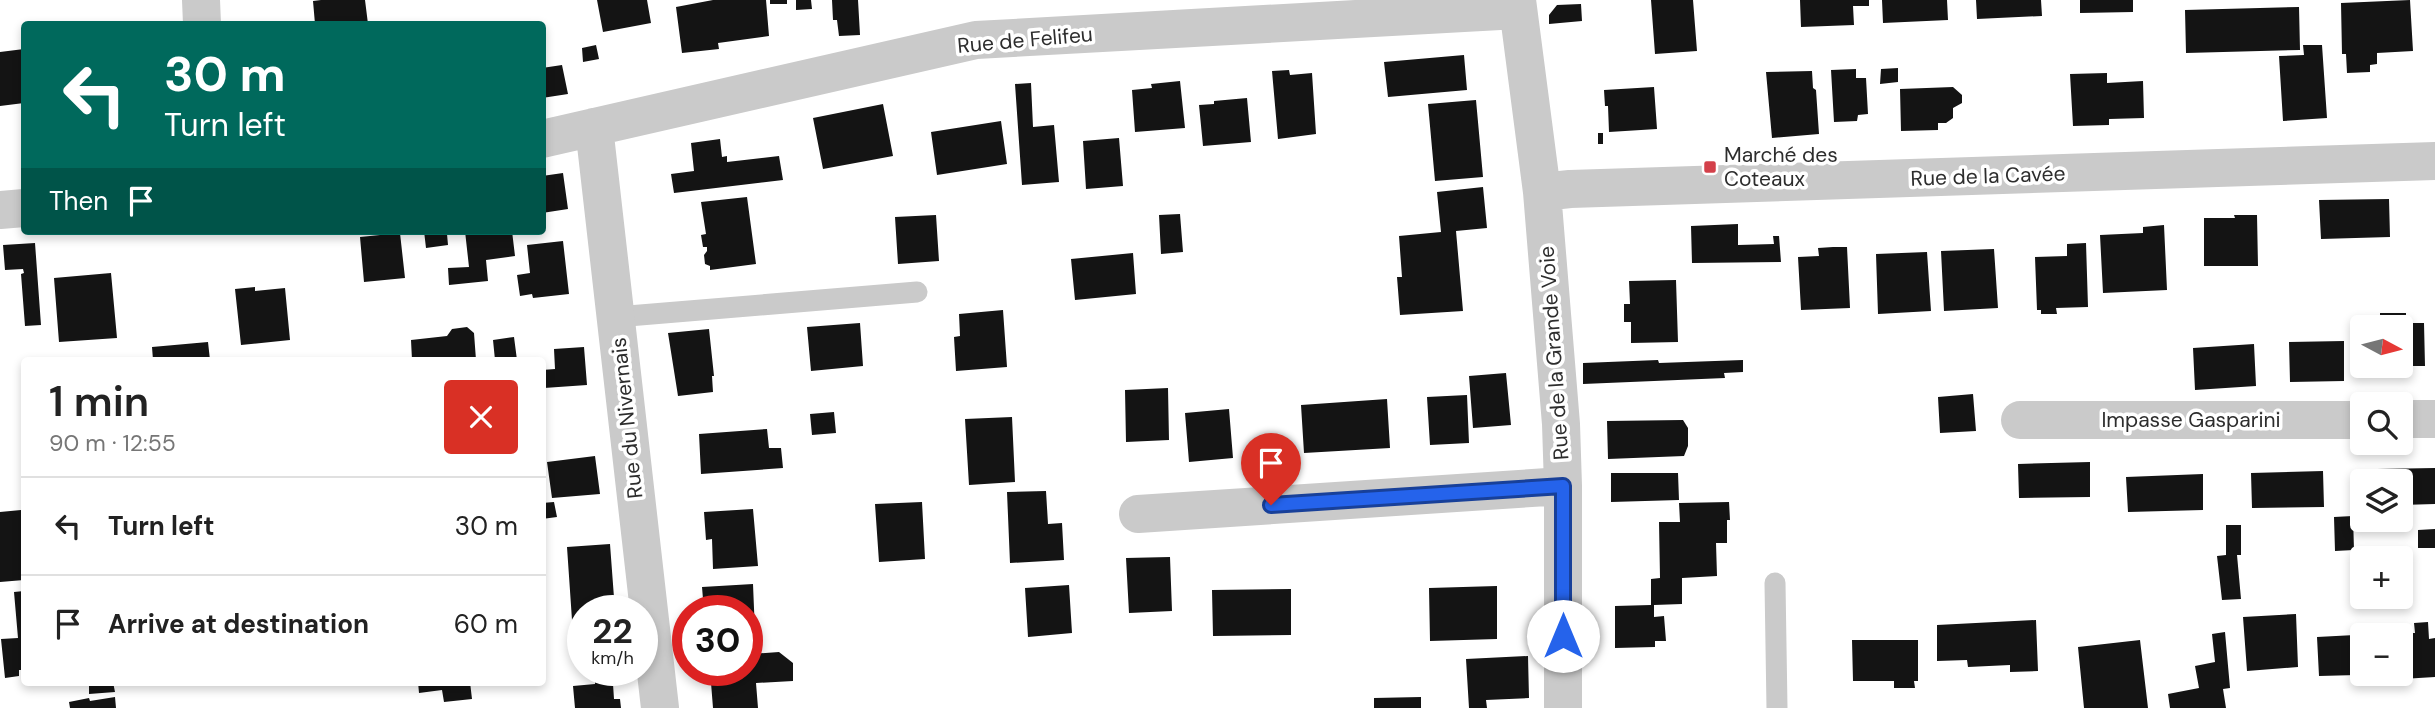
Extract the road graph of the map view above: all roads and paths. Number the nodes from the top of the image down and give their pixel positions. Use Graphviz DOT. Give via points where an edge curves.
graph roads {
  1 [pos="201,0"];
  2 [pos="1518,5"];
  3 [pos="202,21"];
  4 [pos="594,127"];
  5 [pos="546,138"];
  6 [pos="2435,161"];
  7 [pos="1542,192"];
  8 [pos="21,208"];
  9 [pos="0,210"];
  10 [pos="917,292"];
  11 [pos="616,317"];
  12 [pos="2350,419"];
  13 [pos="2413,419"];
  14 [pos="2435,419"];
  15 [pos="2020,420"];
  16 [pos="1563,486"];
  17 [pos="1138,514"];
  18 [pos="1775,583"];
  19 [pos="660,708"];
  20 [pos="1563,708"];
  21 [pos="1777,708"];
  1 -- 3 [label="street"];
  2 -- 4 [label="street, Rue de Felifeu" via="976,40"];
  2 -- 7 [label="street, Rue de la Grande Voie"];
  4 -- 5 [label="street, Rue de Felifeu"];
  4 -- 11 [label="street, Rue du Nivernais"];
  6 -- 7 [label="street, Rue de la Cavée"];
  7 -- 16 [label="street, Rue de la Grande Voie"];
  8 -- 9 [label="street"];
  10 -- 11 [label="lane"];
  11 -- 19 [label="street, Rue du Nivernais"];
  12 -- 15 [label="street, Impasse Gasparini"];
  13 -- 14 [label="street"];
  16 -- 17 [label="street"];
  16 -- 20 [label="street, Rue de la Grande Voie"];
  18 -- 21 [label="lane"];
}
